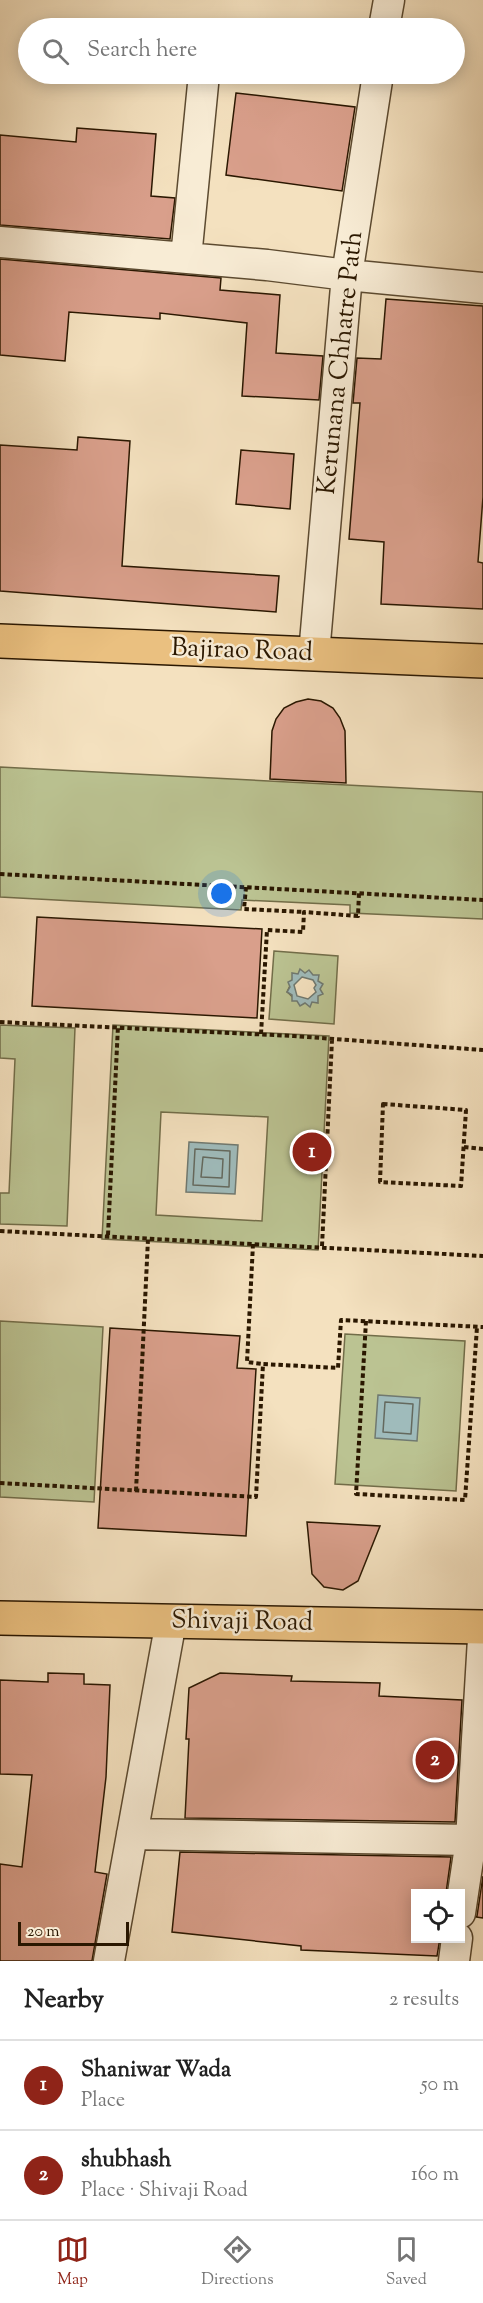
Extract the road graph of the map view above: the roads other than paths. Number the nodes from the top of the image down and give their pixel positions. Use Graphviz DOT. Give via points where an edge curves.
graph roads {
  1 [pos="389,0"];
  2 [pos="386,18"];
  3 [pos="203,84"];
  4 [pos="376,84"];
  5 [pos="0,242"];
  6 [pos="186,258"];
  7 [pos="347,275"];
  8 [pos="483,288"];
  9 [pos="0,641"];
  10 [pos="314,654"];
  11 [pos="483,661"];
  12 [pos="0,1618"];
  13 [pos="171,1621"];
  14 [pos="483,1627"];
  15 [pos="483,1639"];
  16 [pos="132,1834"];
  17 [pos="471,1840"];
  18 [pos="464,1889"];
  19 [pos="456,1943"];
  20 [pos="109,1961"];
  21 [pos="454,1961"];
  1 -- 2 [label="street"];
  3 -- 6 [label="street"];
  4 -- 7 [label="street, Kerunana Chhatre Path"];
  5 -- 6 [label="street"];
  6 -- 7 [label="street"];
  7 -- 8 [label="street"];
  7 -- 10 [label="street, Kerunana Chhatre Path"];
  9 -- 10 [label="highway, Bajirao Road"];
  10 -- 11 [label="highway, Bajirao Road"];
  12 -- 13 [label="highway, Shivaji Road"];
  13 -- 14 [label="highway, Shivaji Road"];
  13 -- 16 [label="street"];
  15 -- 17 [label="street"];
  16 -- 17 [label="street"];
  16 -- 20 [label="street"];
  17 -- 18 [label="street"];
  19 -- 21 [label="street"];
}
